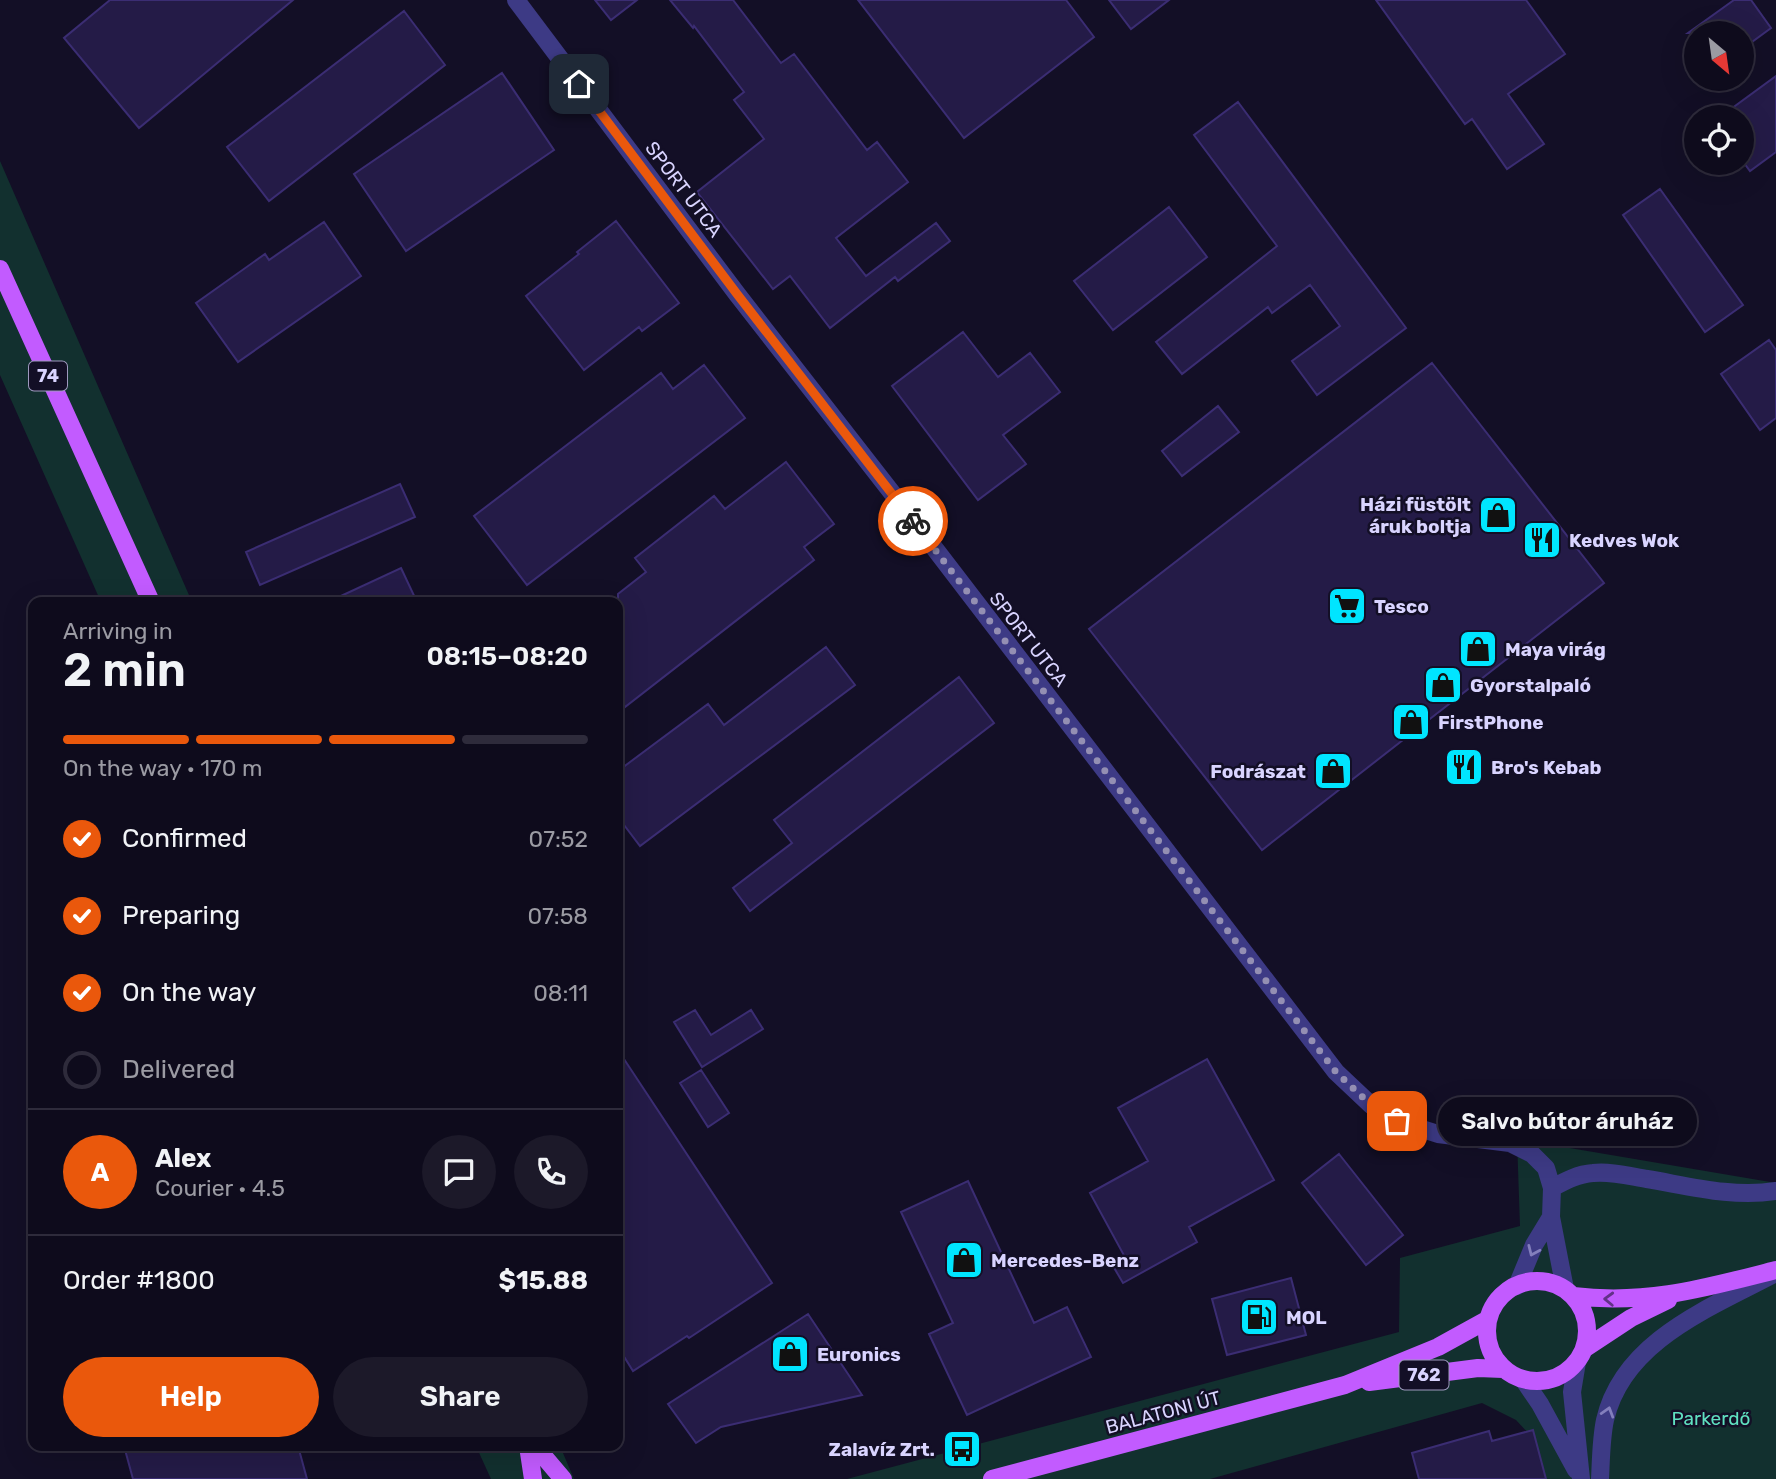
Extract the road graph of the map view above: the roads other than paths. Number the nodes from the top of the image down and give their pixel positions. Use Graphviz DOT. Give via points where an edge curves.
graph roads {
  1 [pos="516,0"];
  2 [pos="0,269"];
  3 [pos="148,597"];
  4 [pos="1552,1188"];
  5 [pos="1776,1191"];
  6 [pos="1551,1217"];
  7 [pos="1776,1271"];
  8 [pos="1517,1286"];
  9 [pos="1693,1291"];
  10 [pos="1569,1293"];
  11 [pos="1487,1320"];
  12 [pos="1580,1356"];
  13 [pos="1503,1369"];
  14 [pos="1522,1379"];
  15 [pos="1345,1385"];
  16 [pos="529,1451"];
  17 [pos="539,1451"];
  18 [pos="533,1479"];
  19 [pos="563,1479"];
  20 [pos="992,1479"];
  21 [pos="1600,1479"];
  1 -- 4 [label="street, SPORT UTCA" via="1336,1072 1371,1105 1397,1121 1438,1134 1510,1143 1532,1154 1546,1168"];
  2 -- 3 [label="main road, 74"];
  4 -- 5 [label="street" via="1592,1172 1708,1190"];
  4 -- 6 [label="street"];
  6 -- 8 [label="street, one-way"];
  6 -- 10 [label="street"];
  7 -- 9 [label="main road"];
  21 -- 7 [label="street, one-way" via="1605,1419 1625,1375 1641,1354 1674,1328"];
  8 -- 10 [label="main road" via="1552,1283"];
  8 -- 11 [label="main road, BALATONI ÚT / 762" via="1506,1292"];
  9 -- 10 [label="main road, one-way" via="1633,1300"];
  9 -- 12 [label="main road" via="1631,1318"];
  10 -- 12 [label="main road" via="1586,1320"];
  11 -- 13 [label="main road" via="1490,1350"];
  11 -- 15 [label="main road, BALATONI ÚT / 762" via="1438,1347"];
  12 -- 14 [label="main road" via="1566,1373 1552,1379"];
  12 -- 14 [label="street" via="1572,1392 1581,1479"];
  13 -- 14 [label="main road, BALATONI ÚT / 762"];
  13 -- 15 [label="main road, BALATONI ÚT / 762" via="1478,1368"];
  15 -- 20 [label="main road, BALATONI ÚT / 762"];
  16 -- 18 [label="main road"];
  17 -- 19 [label="main road"];
}
